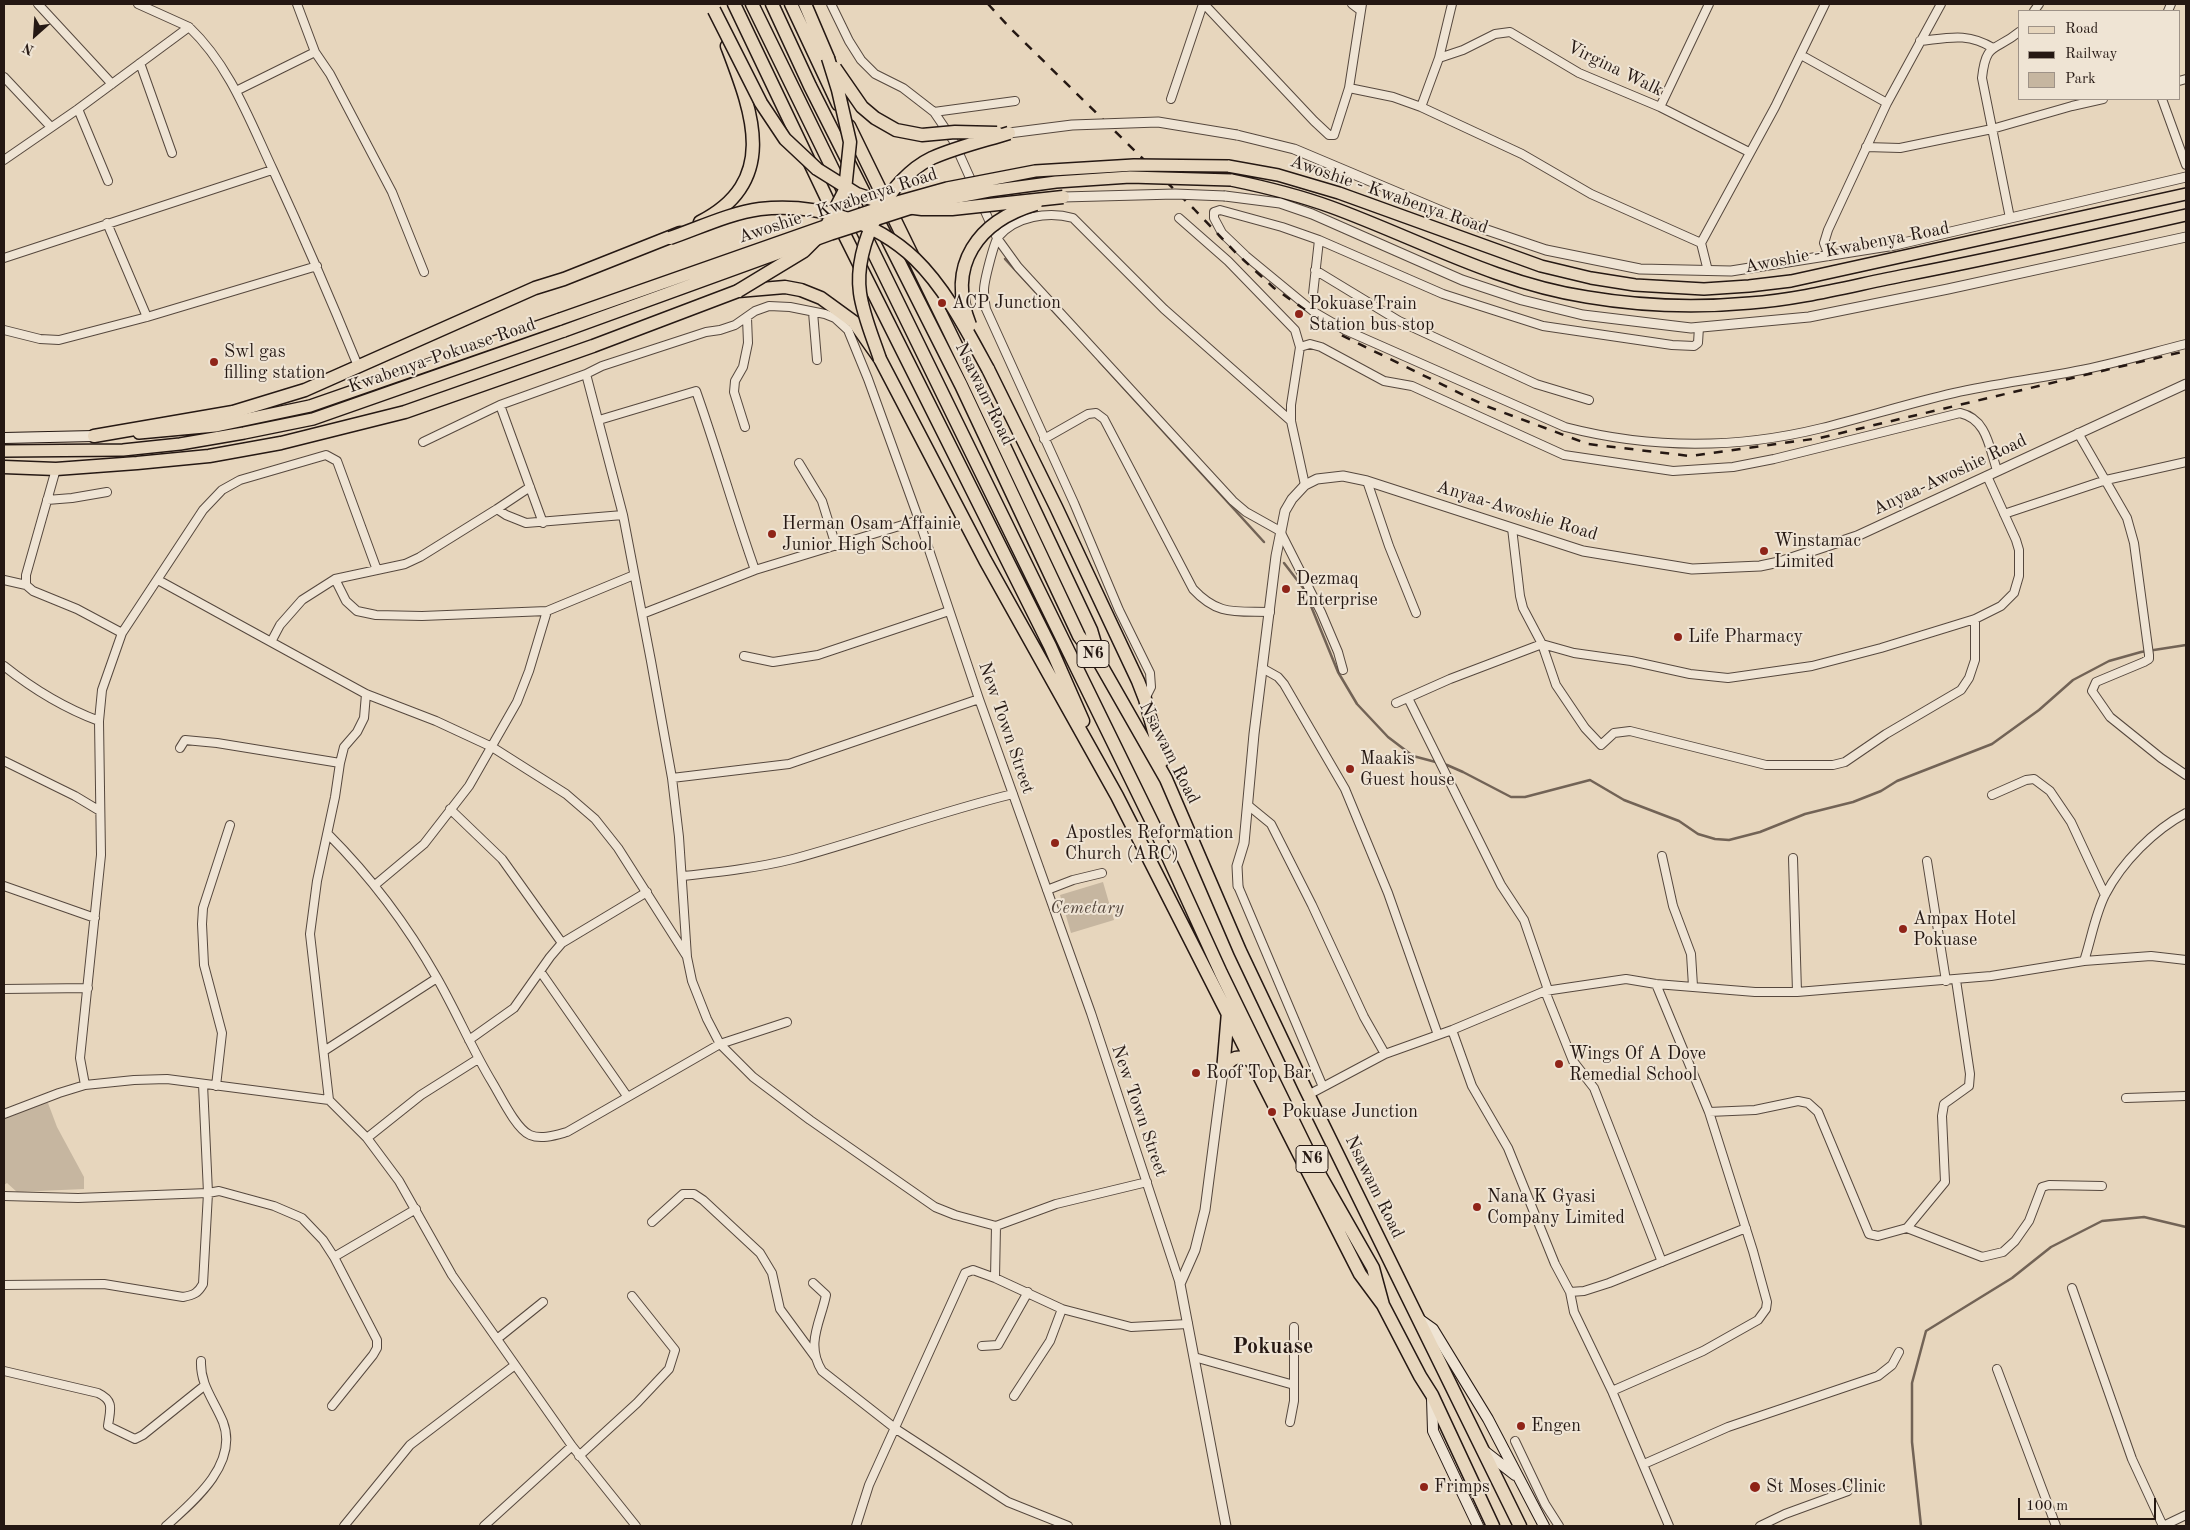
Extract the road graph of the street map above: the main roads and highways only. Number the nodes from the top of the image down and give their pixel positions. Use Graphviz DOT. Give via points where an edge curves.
graph roads {
  1 [pos="734,4"];
  2 [pos="752,4"];
  3 [pos="772,4"];
  4 [pos="791,4"];
  5 [pos="805,4"];
  6 [pos="713,7"];
  7 [pos="828,58"];
  8 [pos="2186,194"];
  9 [pos="2186,215"];
  10 [pos="2011,233"];
  11 [pos="670,238"];
  12 [pos="2013,254"];
  13 [pos="738,292"];
  14 [pos="560,319"];
  15 [pos="564,331"];
  16 [pos="880,359"];
  17 [pos="988,369"];
  18 [pos="94,436"];
  19 [pos="4,438"];
  20 [pos="4,451"];
  21 [pos="4,467"];
  22 [pos="1101,664"];
  23 [pos="1166,779"];
  24 [pos="1117,796"];
  25 [pos="1228,1012"];
  26 [pos="1254,1062"];
  27 [pos="1383,1305"];
  28 [pos="1419,1319"];
  29 [pos="1432,1395"];
  30 [pos="1483,1450"];
  31 [pos="1518,1477"];
  32 [pos="1478,1526"];
  33 [pos="1493,1526"];
  34 [pos="1520,1526"];
  35 [pos="1544,1526"];
  1 -- 24 [label="highway" via="840,226 1050,646"];
  2 -- 27 [label="highway, N6" via="1154,826 1317,1170 1373,1268"];
  3 -- 22 [label="highway, Nsawam Road / N6" via="961,385 1079,636"];
  4 -- 22 [label="highway" via="1091,630"];
  5 -- 7 [label="highway"];
  6 -- 11 [label="highway, bridge" via="744,92 752,120 754,150 749,170 726,205"];
  6 -- 17 [label="highway, bridge" via="761,103 785,140 817,169 857,194 890,205 922,209 1064,197 1016,210 999,220 971,250 964,266 964,309"];
  7 -- 13 [label="highway, bridge" via="850,142 845,190 824,231 804,251"];
  7 -- 16 [label="highway, bridge" via="862,107 896,130 922,135 1009,133 930,159 892,192 877,215 868,233 860,273 860,293"];
  8 -- 10 [label="main road, Awoshie - Kwabenya Road"];
  9 -- 12 [label="main road, Awoshie - Kwabenya Road"];
  10 -- 12 [label="main road" via="2005,242"];
  10 -- 14 [label="main road, Awoshie - Kwabenya Road, bridge" via="1791,281 1675,288 1591,278 1541,266 1339,193 1278,175 1228,166 1134,165 1035,171 947,188 825,226"];
  11 -- 17 [label="highway, bridge" via="759,209 811,210 849,218 894,242 915,259 947,300"];
  11 -- 18 [label="highway" via="535,288 305,390 233,412"];
  12 -- 15 [label="main road, Awoshie - Kwabenya Road, bridge" via="1794,298 1674,305 1596,298 1528,284 1470,265 1331,207 1282,191 1231,180 1130,177 1056,182 927,203 822,237"];
  13 -- 16 [label="highway, bridge" via="786,288 821,298 854,322"];
  13 -- 21 [label="highway" via="406,412 316,435 210,456 56,469"];
  14 -- 18 [label="main road, Kwabenya-Pokuase Road" via="310,406 216,426"];
  15 -- 20 [label="main road, Kwabenya-Pokuase Road" via="313,419 244,434 123,450"];
  16 -- 24 [label="highway" via="985,560"];
  17 -- 23 [label="highway" via="1145,699"];
  18 -- 19 [label="main road, Kwabenya-Pokuase Road"];
  22 -- 23 [label="highway, Nsawam Road / N6"];
  23 -- 28 [label="highway, Nsawam Road / N6" via="1240,951"];
  24 -- 25 [label="highway"];
  25 -- 26 [label="highway"];
  25 -- 26 [label="highway" via="1223,1071 1227,1063 1237,1056"];
  26 -- 27 [label="highway" via="1360,1274"];
  27 -- 29 [label="highway, N6"];
  28 -- 30 [label="highway, Nsawam Road / N6"];
  28 -- 31 [label="main road" via="1433,1329 1488,1419"];
  29 -- 32 [label="main road" via="1434,1431"];
  29 -- 33 [label="highway, N6"];
  30 -- 31 [label="main road"];
  30 -- 34 [label="highway, Nsawam Road / N6"];
  31 -- 35 [label="main road"];
}
